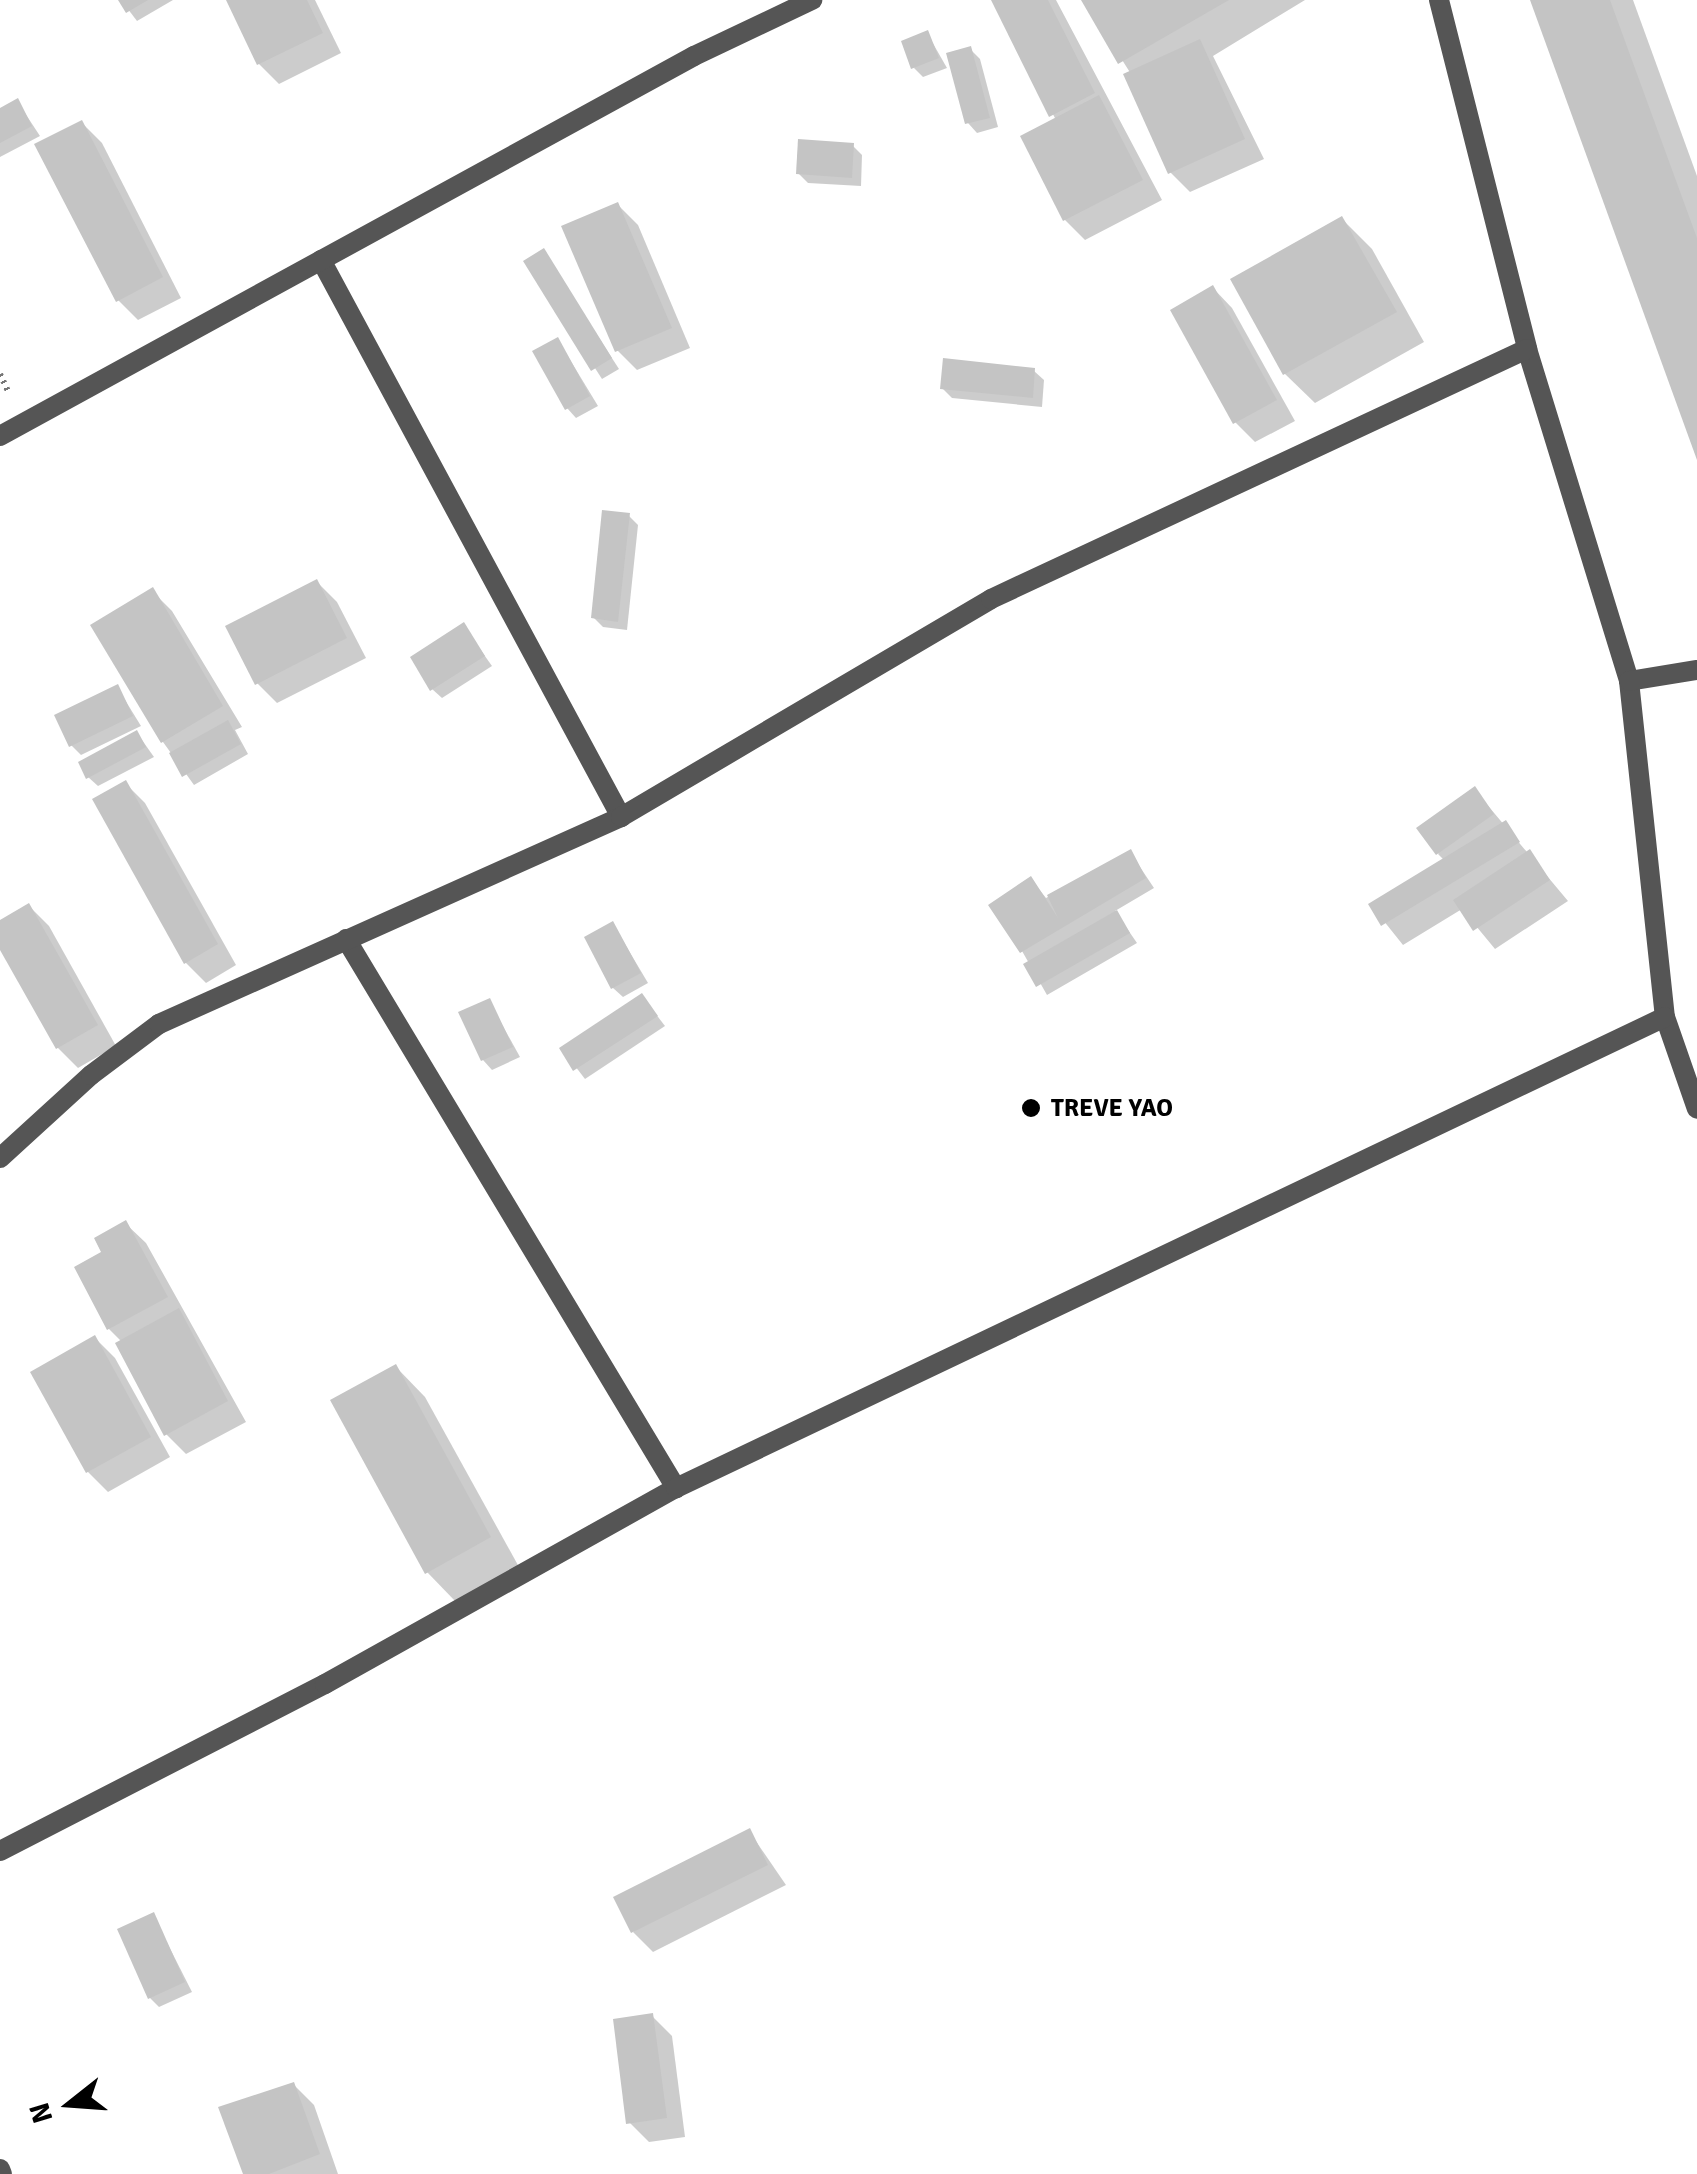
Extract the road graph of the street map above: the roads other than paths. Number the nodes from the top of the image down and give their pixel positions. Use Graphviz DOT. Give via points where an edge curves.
graph roads {
  1 [pos="812,0"];
  2 [pos="1439,0"];
  3 [pos="321,260"];
  4 [pos="1527,350"];
  5 [pos="0,436"];
  6 [pos="1697,670"];
  7 [pos="1628,681"];
  8 [pos="621,818"];
  9 [pos="346,940"];
  10 [pos="1666,1017"];
  11 [pos="1697,1109"];
  12 [pos="0,1158"];
  13 [pos="676,1488"];
  14 [pos="0,1851"];
  1 -- 3 [label="street" via="694,56"];
  2 -- 4 [label="street"];
  3 -- 5 [label="street"];
  3 -- 8 [label="street"];
  4 -- 7 [label="street"];
  4 -- 8 [label="street" via="990,600"];
  6 -- 7 [label="street"];
  7 -- 10 [label="street"];
  8 -- 9 [label="street"];
  9 -- 12 [label="street" via="159,1024"];
  9 -- 13 [label="street"];
  10 -- 11 [label="street"];
  10 -- 13 [label="street"];
  13 -- 14 [label="street" via="325,1684"];
}
